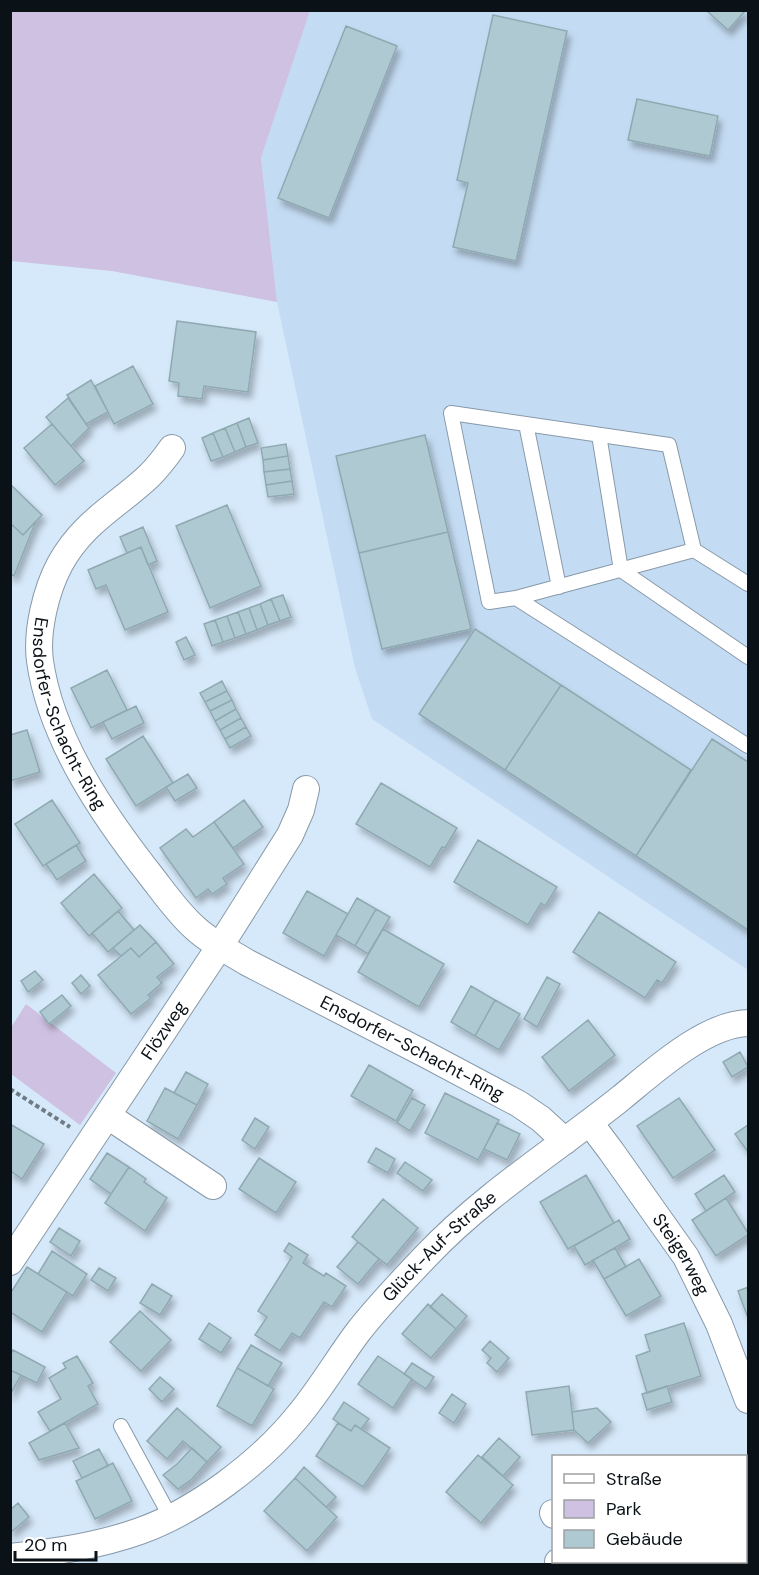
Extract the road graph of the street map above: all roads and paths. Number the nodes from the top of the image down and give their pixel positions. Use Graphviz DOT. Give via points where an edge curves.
graph roads {
  1 [pos="526,424"];
  2 [pos="600,435"];
  3 [pos="172,448"];
  4 [pos="694,550"];
  5 [pos="621,570"];
  6 [pos="748,584"];
  7 [pos="559,587"];
  8 [pos="516,598"];
  9 [pos="748,657"];
  10 [pos="748,746"];
  11 [pos="306,789"];
  12 [pos="220,946"];
  13 [pos="748,1023"];
  14 [pos="10,1089"];
  15 [pos="108,1116"];
  16 [pos="590,1123"];
  17 [pos="91,1141"];
  18 [pos="565,1141"];
  19 [pos="213,1186"];
  20 [pos="10,1262"];
  21 [pos="748,1400"];
  22 [pos="121,1426"];
  23 [pos="171,1518"];
  24 [pos="10,1557"];
  1 -- 2 [label="lane"];
  1 -- 7 [label="lane"];
  1 -- 8 [label="lane" via="451,413 489,602"];
  2 -- 4 [label="lane" via="669,445"];
  2 -- 5 [label="lane"];
  3 -- 12 [label="street, Ensdorfer-Schacht-Ring" via="149,476 74,542 48,594 41,624 40,658 47,695 89,787 173,905 195,929"];
  4 -- 5 [label="lane"];
  4 -- 6 [label="lane"];
  5 -- 7 [label="lane"];
  5 -- 9 [label="lane"];
  7 -- 8 [label="lane"];
  8 -- 10 [label="lane"];
  11 -- 12 [label="street" via="290,835"];
  12 -- 15 [label="street, Flözweg"];
  12 -- 18 [label="street, Ensdorfer-Schacht-Ring" via="519,1104"];
  13 -- 16 [label="street, Glück-Auf-Straße" via="724,1028 697,1041"];
  14 -- 17 [label="path"];
  15 -- 17 [label="street, Flözweg"];
  15 -- 19 [label="street"];
  16 -- 18 [label="street, Glück-Auf-Straße"];
  16 -- 21 [label="street, Steigerweg" via="686,1257 719,1324"];
  17 -- 20 [label="street, Flözweg"];
  18 -- 23 [label="street, Glück-Auf-Straße" via="519,1174 429,1252 358,1332 298,1416 272,1445 231,1479"];
  22 -- 23 [label="lane"];
  23 -- 24 [label="street, Glück-Auf-Straße" via="104,1541"];
}
